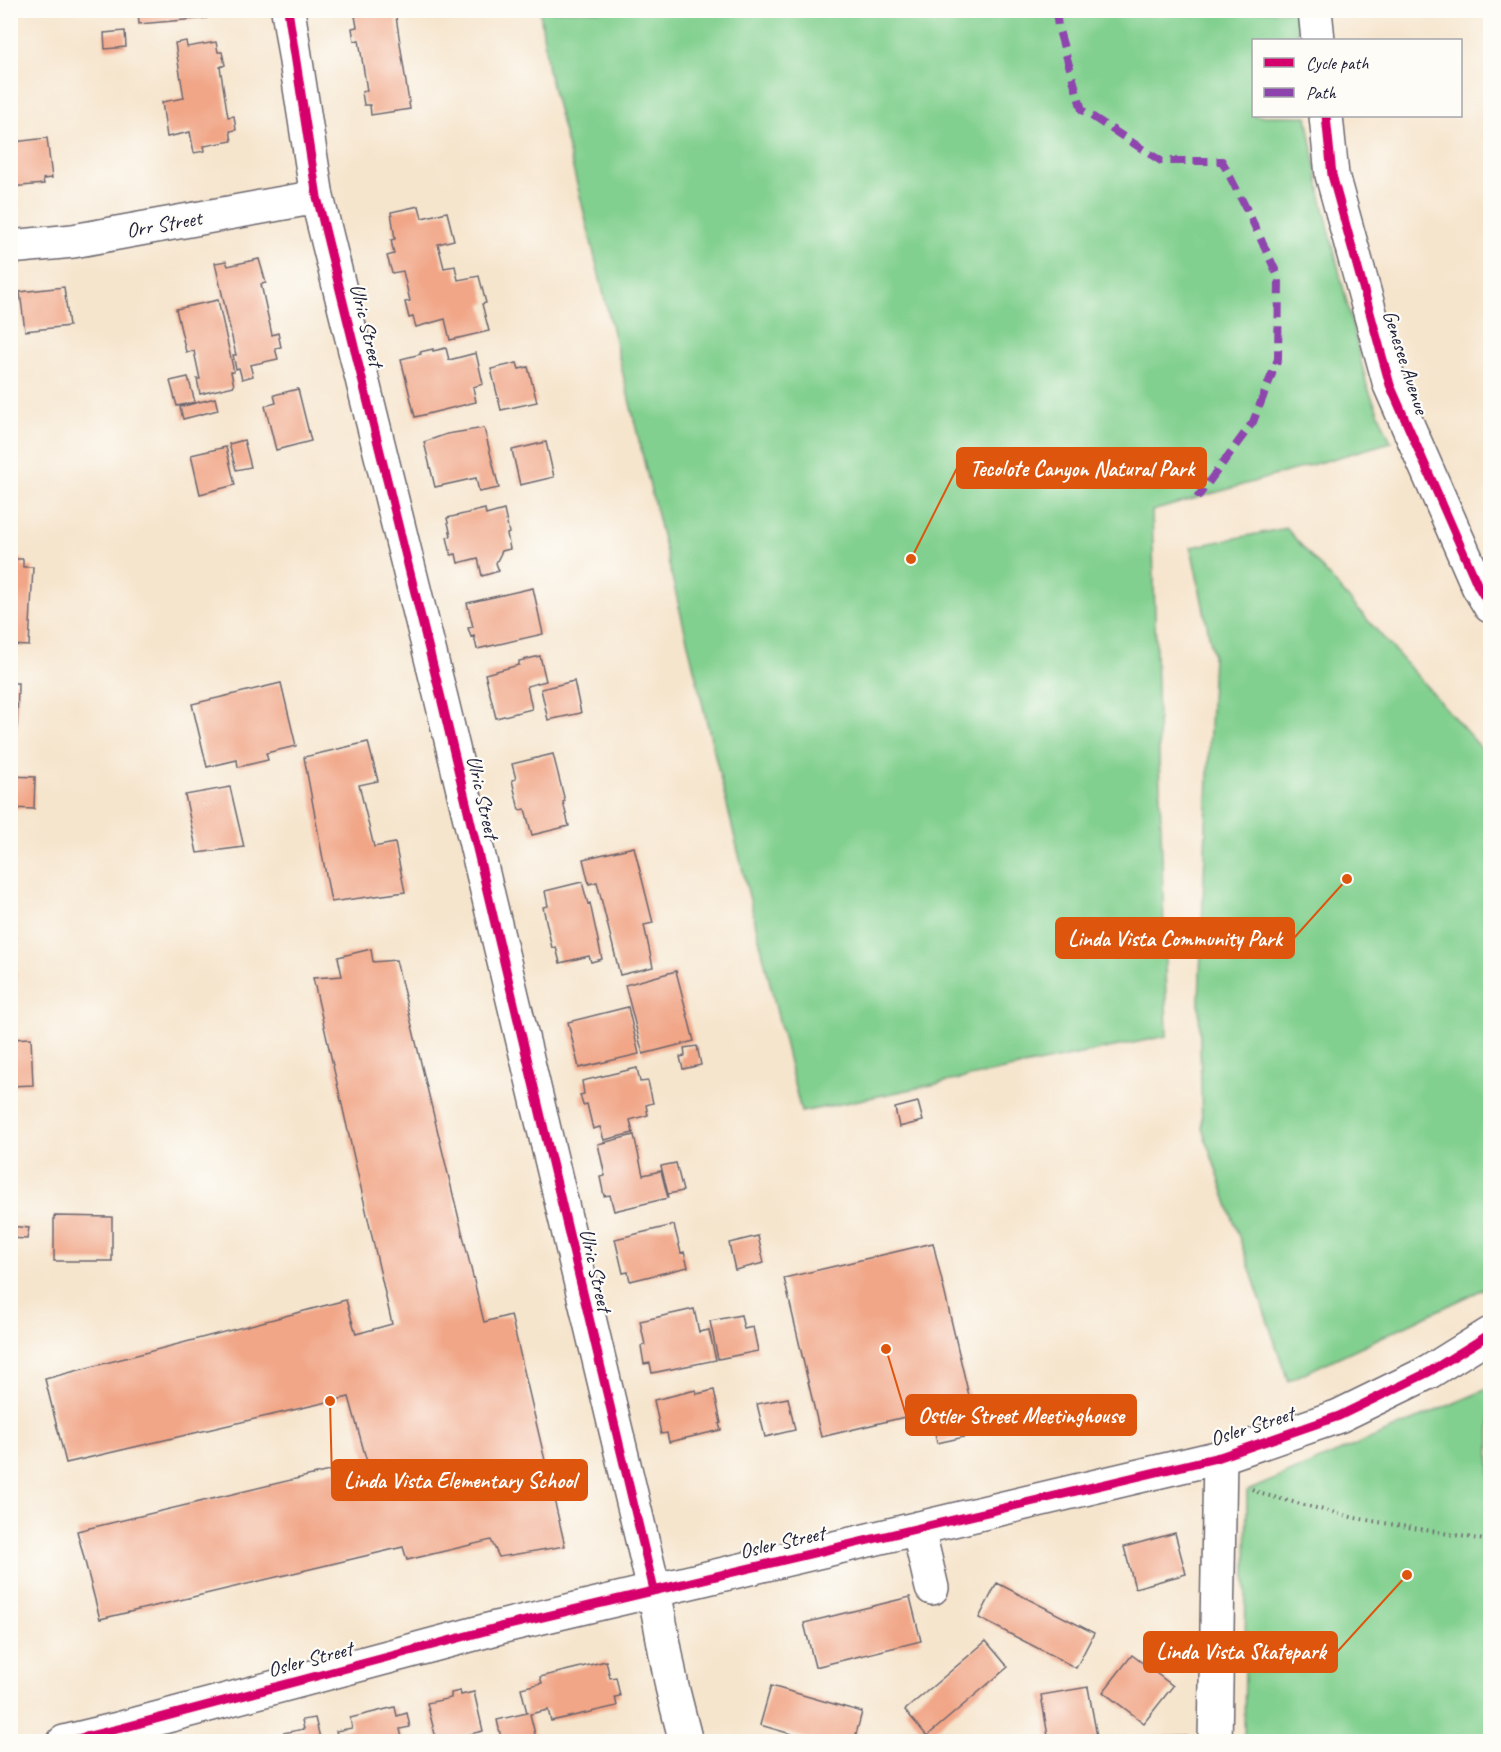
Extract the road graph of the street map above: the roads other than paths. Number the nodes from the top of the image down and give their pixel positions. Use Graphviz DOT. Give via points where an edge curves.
graph roads {
  1 [pos="288,10"];
  2 [pos="1315,10"];
  3 [pos="1318,39"];
  4 [pos="1326,117"];
  5 [pos="317,196"];
  6 [pos="10,247"];
  7 [pos="1491,606"];
  8 [pos="1491,1334"];
  9 [pos="1220,1457"];
  10 [pos="918,1528"];
  11 [pos="932,1588"];
  12 [pos="654,1590"];
  13 [pos="64,1742"];
  14 [pos="686,1742"];
  15 [pos="1215,1742"];
  1 -- 5 [label="street, Ulric Street"];
  2 -- 3 [label="street"];
  4 -- 7 [label="street, Genesee Avenue" via="1332,175 1390,385 1478,586"];
  5 -- 6 [label="street, Orr Street" via="73,241"];
  5 -- 12 [label="street, Ulric Street"];
  8 -- 9 [label="street, Osler Street" via="1429,1372 1339,1416"];
  9 -- 10 [label="street, Osler Street"];
  9 -- 15 [label="street"];
  10 -- 11 [label="street"];
  10 -- 12 [label="street, Osler Street"];
  12 -- 13 [label="street, Osler Street"];
  12 -- 14 [label="street, Ulric Street"];
}
